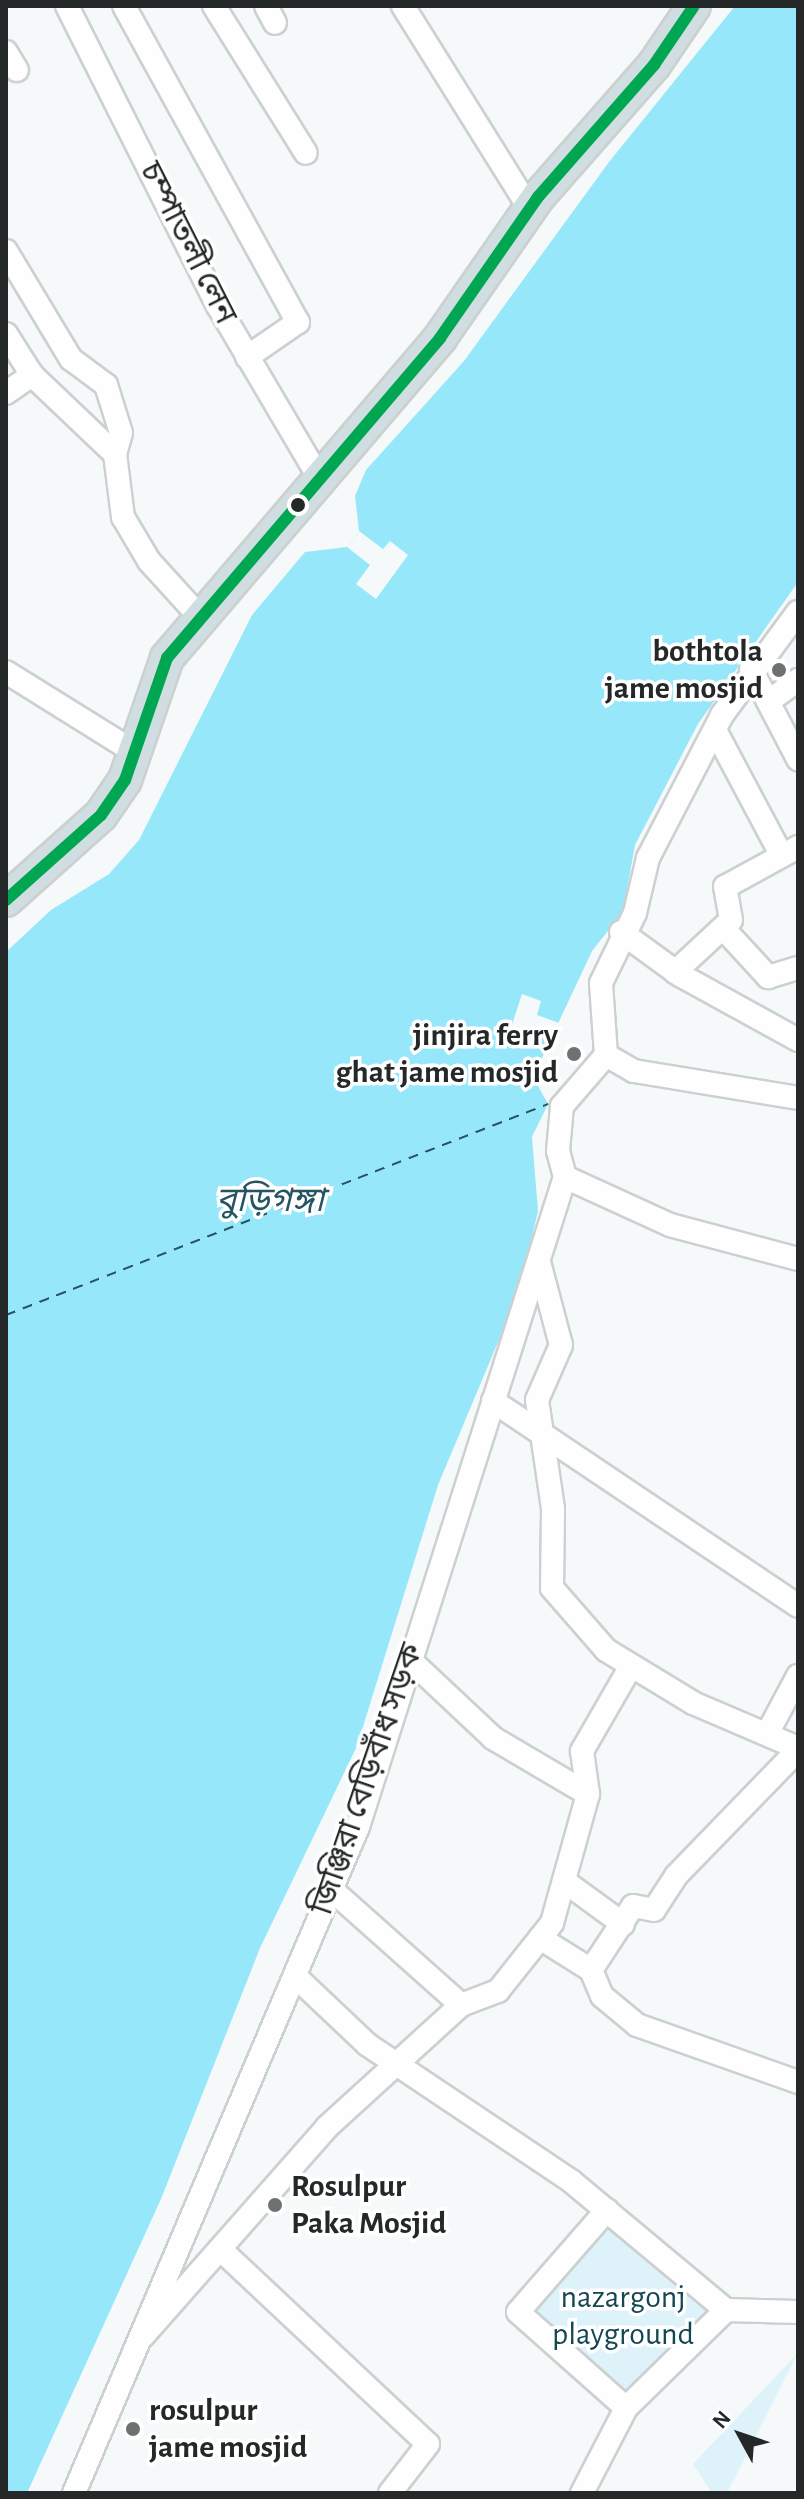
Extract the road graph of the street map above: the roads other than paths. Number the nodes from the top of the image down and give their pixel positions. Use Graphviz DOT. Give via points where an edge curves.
graph roads {
  1 [pos="67,6"];
  2 [pos="124,6"];
  3 [pos="214,6"];
  4 [pos="403,6"];
  5 [pos="694,6"];
  6 [pos="306,153"];
  7 [pos="530,209"];
  8 [pos="6,251"];
  9 [pos="6,334"];
  10 [pos="247,357"];
  11 [pos="32,375"];
  12 [pos="6,393"];
  13 [pos="115,454"];
  14 [pos="318,476"];
  15 [pos="798,612"];
  16 [pos="199,616"];
  17 [pos="798,640"];
  18 [pos="773,643"];
  19 [pos="751,669"];
  20 [pos="6,672"];
  21 [pos="798,680"];
  22 [pos="769,701"];
  23 [pos="716,732"];
  24 [pos="136,753"];
  25 [pos="798,759"];
  26 [pos="790,851"];
  27 [pos="6,900"];
  28 [pos="723,928"];
  29 [pos="621,932"];
  30 [pos="798,968"];
  31 [pos="675,972"];
  32 [pos="798,1040"];
  33 [pos="606,1055"];
  34 [pos="798,1098"];
  35 [pos="565,1177"];
  36 [pos="798,1259"];
  37 [pos="539,1262"];
  38 [pos="493,1401"];
  39 [pos="538,1433"];
  40 [pos="798,1606"];
  41 [pos="409,1659"];
  42 [pos="631,1666"];
  43 [pos="798,1676"];
  44 [pos="790,1709"];
  45 [pos="767,1734"];
  46 [pos="798,1749"];
  47 [pos="588,1794"];
  48 [pos="564,1881"];
  49 [pos="332,1890"];
  50 [pos="623,1924"];
  51 [pos="540,1938"];
  52 [pos="591,1970"];
  53 [pos="296,1977"];
  54 [pos="461,2005"];
  55 [pos="399,2065"];
  56 [pos="798,2082"];
  57 [pos="607,2210"];
  58 [pos="220,2249"];
  59 [pos="726,2310"];
  60 [pos="798,2312"];
  61 [pos="130,2348"];
  62 [pos="626,2408"];
  63 [pos="74,2493"];
  64 [pos="390,2493"];
  65 [pos="582,2493"];
  1 -- 10 [label="street, চম্পাতলী লেন"];
  2 -- 10 [label="street" via="298,322"];
  3 -- 6 [label="street"];
  4 -- 7 [label="street"];
  5 -- 7 [label="highway" via="654,65"];
  7 -- 14 [label="highway" via="440,338"];
  8 -- 13 [label="street" via="71,359 106,385 121,433"];
  9 -- 11 [label="street"];
  10 -- 14 [label="street, চম্পাতলী লেন"];
  11 -- 12 [label="street"];
  11 -- 13 [label="street"];
  13 -- 16 [label="street" via="123,517 149,561"];
  14 -- 16 [label="highway"];
  15 -- 18 [label="street"];
  16 -- 24 [label="highway" via="151,687"];
  17 -- 18 [label="street"];
  18 -- 19 [label="street"];
  19 -- 22 [label="street"];
  19 -- 23 [label="street"];
  20 -- 24 [label="street"];
  21 -- 22 [label="street"];
  22 -- 25 [label="street"];
  23 -- 26 [label="street"];
  23 -- 29 [label="street" via="662,829 635,913"];
  24 -- 27 [label="highway" via="101,815"];
  26 -- 28 [label="street" via="725,887 731,920"];
  28 -- 30 [label="street" via="768,977"];
  28 -- 31 [label="street"];
  29 -- 31 [label="street"];
  29 -- 33 [label="street" via="597,1008"];
  31 -- 32 [label="street"];
  33 -- 34 [label="street" via="634,1071"];
  33 -- 35 [label="street, জিঞ্জিরা বেড়িবাঁধ সড়ক" via="555,1105"];
  35 -- 36 [label="street" via="670,1225"];
  35 -- 37 [label="street, জিঞ্জিরা বেড়িবাঁধ সড়ক"];
  37 -- 38 [label="street, জিঞ্জিরা বেড়িবাঁধ সড়ক"];
  37 -- 39 [label="street" via="561,1345 537,1400"];
  38 -- 39 [label="street"];
  38 -- 41 [label="street, জিঞ্জিরা বেড়িবাঁধ সড়ক"];
  39 -- 40 [label="street"];
  39 -- 42 [label="street" via="549,1463 552,1588 582,1629"];
  41 -- 47 [label="street" via="512,1752"];
  41 -- 49 [label="street, জিঞ্জিরা বেড়িবাঁধ সড়ক"];
  42 -- 45 [label="street"];
  42 -- 47 [label="street" via="582,1751"];
  43 -- 44 [label="street"];
  44 -- 45 [label="street"];
  45 -- 46 [label="street"];
  46 -- 50 [label="street" via="676,1876 654,1910 633,1906"];
  47 -- 48 [label="street"];
  48 -- 50 [label="street"];
  48 -- 51 [label="street"];
  49 -- 53 [label="street, জিঞ্জিরা বেড়িবাঁধ সড়ক"];
  49 -- 54 [label="street"];
  50 -- 52 [label="street"];
  51 -- 52 [label="street"];
  51 -- 54 [label="street" via="498,1991"];
  52 -- 56 [label="street" via="602,1996 637,2025"];
  53 -- 55 [label="street"];
  53 -- 61 [label="street, জিঞ্জিরা বেড়িবাঁধ সড়ক"];
  54 -- 55 [label="street"];
  55 -- 57 [label="street"];
  55 -- 58 [label="street" via="327,2127"];
  57 -- 59 [label="street"];
  57 -- 62 [label="street" via="518,2312"];
  58 -- 61 [label="street"];
  58 -- 64 [label="street" via="428,2444"];
  59 -- 60 [label="street"];
  59 -- 62 [label="street"];
  61 -- 63 [label="street, জিঞ্জিরা বেড়িবাঁধ সড়ক"];
  62 -- 65 [label="street"];
}
